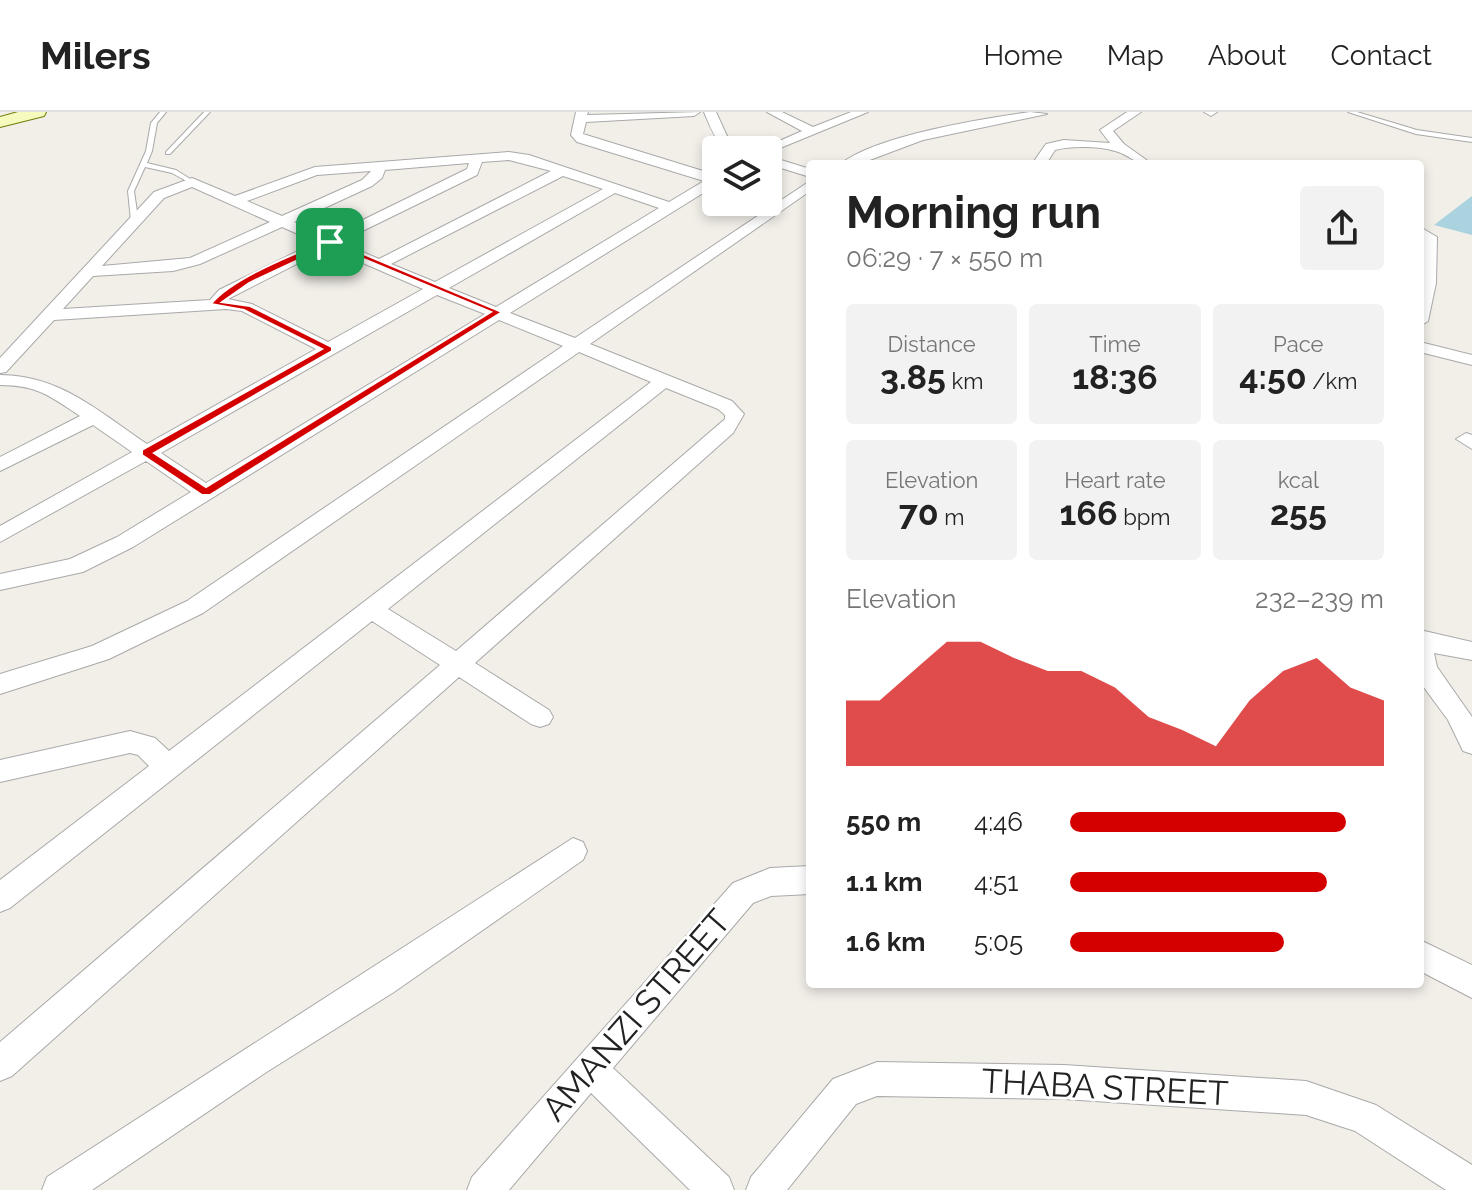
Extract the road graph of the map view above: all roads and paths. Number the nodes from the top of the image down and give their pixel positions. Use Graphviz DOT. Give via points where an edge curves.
graph roads {
  1 [pos="16,112"];
  2 [pos="38,112"];
  3 [pos="163,112"];
  4 [pos="207,112"];
  5 [pos="694,112"];
  6 [pos="710,112"];
  7 [pos="773,112"];
  8 [pos="1135,112"];
  9 [pos="1351,112"];
  10 [pos="857,113"];
  11 [pos="1041,114"];
  12 [pos="581,115"];
  13 [pos="0,119"];
  14 [pos="812,131"];
  15 [pos="721,136"];
  16 [pos="1472,140"];
  17 [pos="782,143"];
  18 [pos="1125,150"];
  19 [pos="168,153"];
  20 [pos="475,159"];
  21 [pos="857,160"];
  22 [pos="1041,160"];
  23 [pos="1107,160"];
  24 [pos="1139,160"];
  25 [pos="142,164"];
  26 [pos="782,164"];
  27 [pos="379,166"];
  28 [pos="562,171"];
  29 [pos="806,172"];
  30 [pos="702,175"];
  31 [pos="192,182"];
  32 [pos="614,188"];
  33 [pos="702,188"];
  34 [pos="806,188"];
  35 [pos="235,201"];
  36 [pos="670,207"];
  37 [pos="134,219"];
  38 [pos="282,222"];
  39 [pos="1424,233"];
  40 [pos="330,242"];
  41 [pos="380,264"];
  42 [pos="86,272"];
  43 [pos="437,288"];
  44 [pos="1424,302"];
  45 [pos="215,304"];
  46 [pos="497,312"];
  47 [pos="47,315"];
  48 [pos="578,344"];
  49 [pos="1424,348"];
  50 [pos="329,349"];
  51 [pos="1472,360"];
  52 [pos="0,368"];
  53 [pos="0,380"];
  54 [pos="665,380"];
  55 [pos="93,417"];
  56 [pos="146,452"];
  57 [pos="0,465"];
  58 [pos="206,492"];
  59 [pos="0,535"];
  60 [pos="0,582"];
  61 [pos="371,609"];
  62 [pos="1424,641"];
  63 [pos="1472,651"];
  64 [pos="1424,662"];
  65 [pos="457,664"];
  66 [pos="0,684"];
  67 [pos="1429,685"];
  68 [pos="540,717"];
  69 [pos="1472,743"];
  70 [pos="168,767"];
  71 [pos="0,771"];
  72 [pos="573,851"];
  73 [pos="806,880"];
  74 [pos="0,898"];
  75 [pos="1424,957"];
  76 [pos="1470,974"];
  77 [pos="0,1064"];
  78 [pos="589,1068"];
  79 [pos="1472,1186"];
  80 [pos="60,1190"];
  81 [pos="485,1190"];
  82 [pos="716,1190"];
  83 [pos="764,1190"];
  1 -- 13 [label="street"];
  2 -- 13 [label="street"];
  3 -- 25 [label="lane" via="154,123"];
  4 -- 19 [label="lane"];
  5 -- 12 [label="street"];
  6 -- 15 [label="street"];
  7 -- 14 [label="street"];
  8 -- 18 [label="street" via="1106,130"];
  9 -- 16 [label="lane" via="1416,132"];
  10 -- 14 [label="street"];
  11 -- 21 [label="street" via="924,135"];
  12 -- 30 [label="street" via="581,139"];
  14 -- 17 [label="street"];
  18 -- 22 [label="street" via="1056,145"];
  18 -- 23 [label="street"];
  18 -- 24 [label="street"];
  20 -- 27 [label="street"];
  20 -- 28 [label="street" via="524,158"];
  20 -- 40 [label="street" via="472,172"];
  25 -- 31 [label="lane" via="174,171"];
  25 -- 37 [label="lane" via="131,191"];
  26 -- 29 [label="street"];
  27 -- 35 [label="street" via="306,173"];
  27 -- 38 [label="street" via="367,183"];
  28 -- 32 [label="street"];
  28 -- 41 [label="street"];
  31 -- 35 [label="street"];
  31 -- 37 [label="street" via="159,195"];
  32 -- 36 [label="street"];
  32 -- 43 [label="street"];
  33 -- 36 [label="street"];
  34 -- 48 [label="street"];
  35 -- 38 [label="street"];
  36 -- 46 [label="street"];
  37 -- 42 [label="street"];
  38 -- 40 [label="street"];
  38 -- 42 [label="street" via="185,264"];
  39 -- 44 [label="street" via="1430,237"];
  40 -- 41 [label="street"];
  40 -- 45 [label="street" via="225,293"];
  41 -- 43 [label="street"];
  42 -- 47 [label="street"];
  43 -- 46 [label="street"];
  43 -- 50 [label="street"];
  45 -- 47 [label="street"];
  45 -- 50 [label="street" via="246,307"];
  46 -- 48 [label="street"];
  46 -- 58 [label="street"];
  47 -- 52 [label="street"];
  48 -- 54 [label="street"];
  48 -- 66 [label="street" via="195,607 91,658"];
  49 -- 51 [label="street"];
  50 -- 56 [label="street"];
  53 -- 55 [label="street" via="38,382"];
  54 -- 61 [label="street"];
  54 -- 65 [label="street" via="725,405 734,420"];
  55 -- 56 [label="street"];
  55 -- 57 [label="street"];
  56 -- 58 [label="street"];
  56 -- 59 [label="street"];
  58 -- 60 [label="street" via="100,556"];
  61 -- 65 [label="street"];
  61 -- 70 [label="street"];
  62 -- 63 [label="street"];
  64 -- 67 [label="street"];
  65 -- 68 [label="street"];
  65 -- 77 [label="street"];
  67 -- 69 [label="street" via="1458,714"];
  70 -- 71 [label="street" via="146,746 130,742"];
  70 -- 74 [label="street"];
  72 -- 80 [label="street"];
  73 -- 78 [label="street, AMANZI STREET" via="770,882 743,893"];
  75 -- 76 [label="street"];
  78 -- 81 [label="street, AMANZI STREET"];
  78 -- 82 [label="street"];
  79 -- 83 [label="street, THABA STREET" via="1364,1117 1306,1098 1064,1082 877,1079 845,1091"];
}
